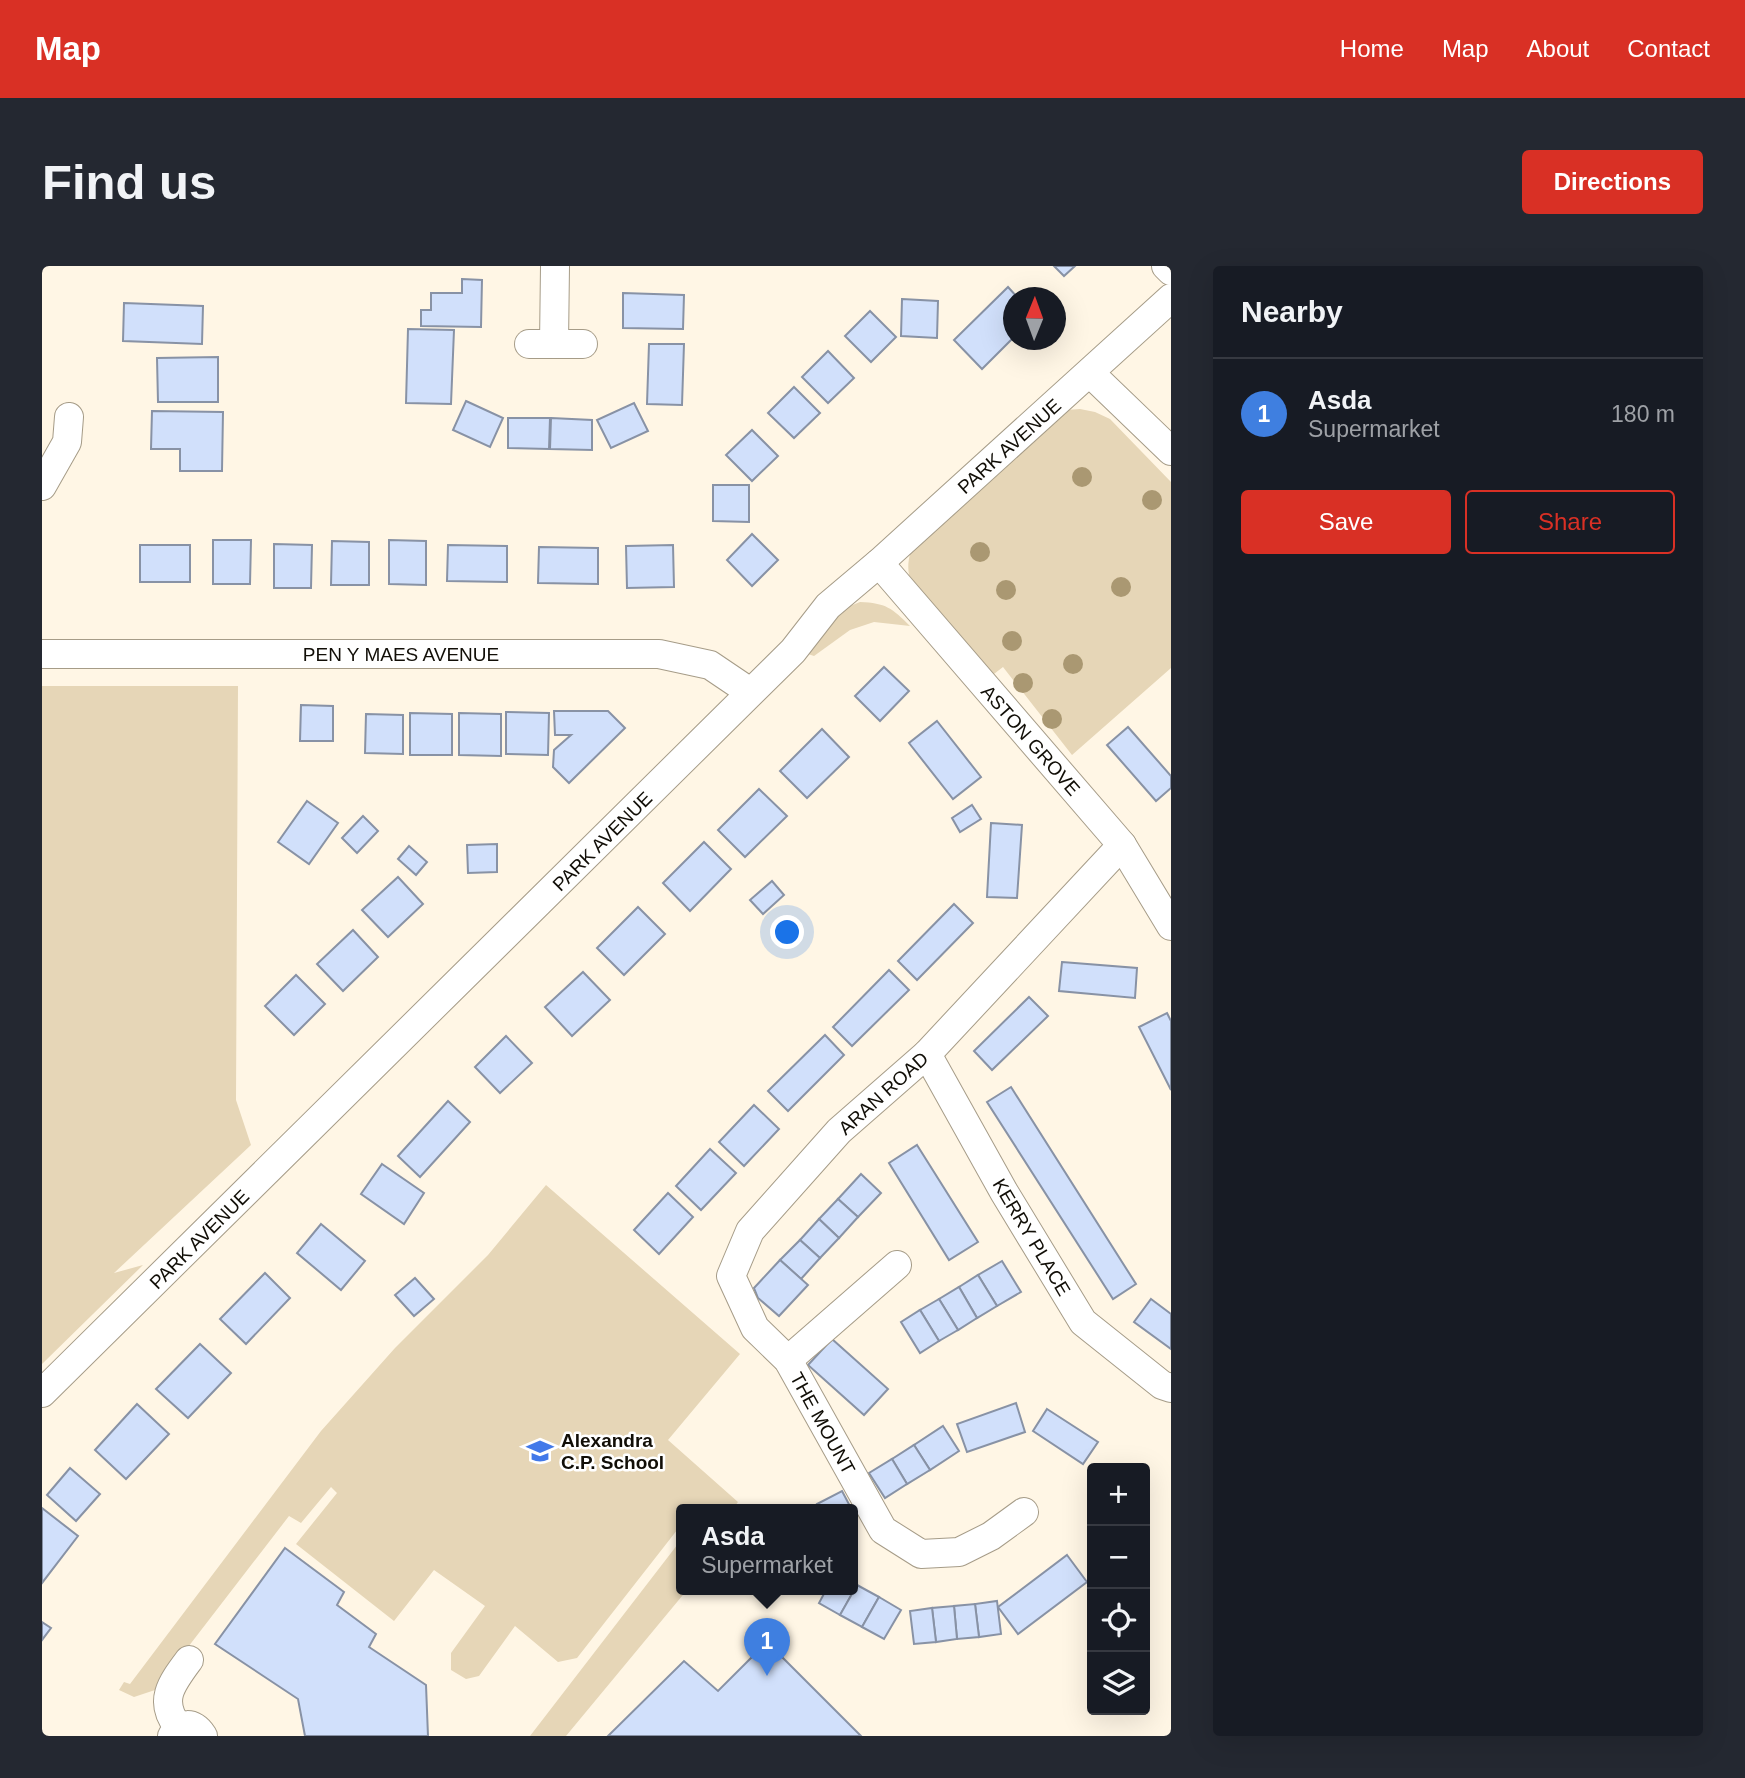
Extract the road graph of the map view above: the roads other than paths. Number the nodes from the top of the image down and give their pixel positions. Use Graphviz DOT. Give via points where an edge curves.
graph roads {
  1 [pos="555,266"];
  2 [pos="1166,266"];
  3 [pos="1171,271"];
  4 [pos="1171,298"];
  5 [pos="583,344"];
  6 [pos="1090,373"];
  7 [pos="69,417"];
  8 [pos="1171,451"];
  9 [pos="42,486"];
  10 [pos="879,563"];
  11 [pos="42,654"];
  12 [pos="750,692"];
  13 [pos="1122,845"];
  14 [pos="1171,926"];
  15 [pos="927,1054"];
  16 [pos="897,1265"];
  17 [pos="788,1360"];
  18 [pos="1171,1388"];
  19 [pos="42,1393"];
  20 [pos="1024,1512"];
  21 [pos="189,1660"];
  22 [pos="184,1733"];
  1 -- 5 [label="street" via="542,344"];
  2 -- 3 [label="street"];
  4 -- 6 [label="street, PARK AVENUE"];
  6 -- 8 [label="street"];
  6 -- 10 [label="street, PARK AVENUE"];
  7 -- 9 [label="street" via="68,443"];
  10 -- 12 [label="street, PARK AVENUE" via="828,606 793,651"];
  10 -- 13 [label="street, ASTON GROVE"];
  11 -- 12 [label="street, PEN Y MAES AVENUE" via="659,654 710,665"];
  12 -- 19 [label="street, PARK AVENUE"];
  13 -- 14 [label="street, ASTON GROVE"];
  13 -- 15 [label="street, ARAN ROAD"];
  15 -- 17 [label="street, ARAN ROAD" via="839,1132 750,1231 731,1276 755,1328"];
  15 -- 18 [label="street, KERRY PLACE" via="1083,1322"];
  16 -- 17 [label="street"];
  17 -- 20 [label="street, THE MOUNT" via="883,1530 921,1554 959,1552"];
  21 -- 22 [label="street" via="167,1697 168,1714"];
}
